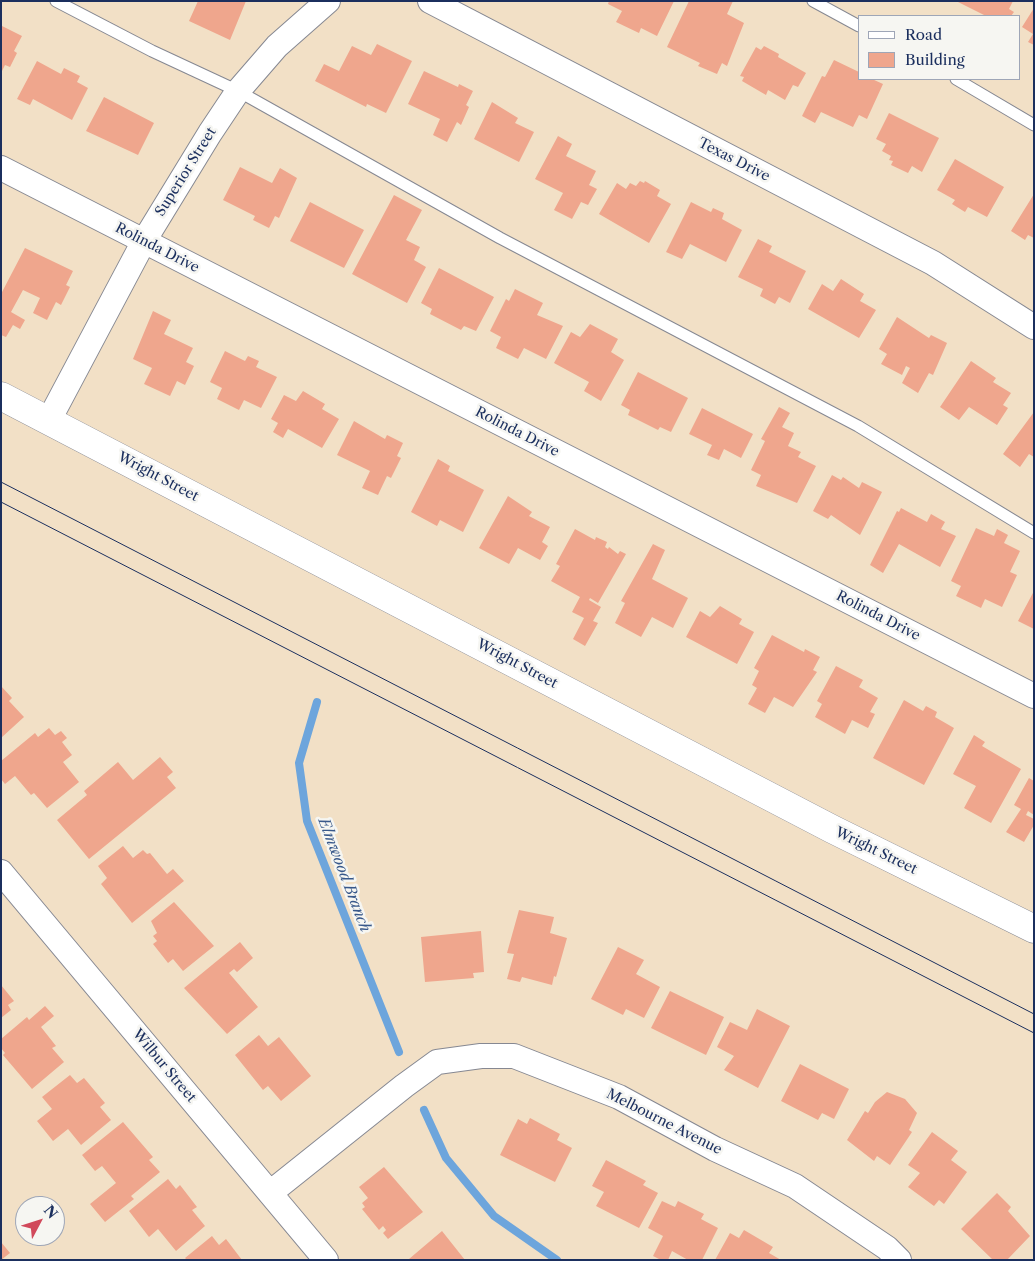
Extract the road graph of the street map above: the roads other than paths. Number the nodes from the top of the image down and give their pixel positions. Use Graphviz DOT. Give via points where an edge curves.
graph roads {
  1 [pos="56,1"];
  2 [pos="328,1"];
  3 [pos="430,1"];
  4 [pos="813,1"];
  5 [pos="858,25"];
  6 [pos="958,80"];
  7 [pos="238,91"];
  8 [pos="1034,126"];
  9 [pos="1,168"];
  10 [pos="144,241"];
  11 [pos="1034,327"];
  12 [pos="1,396"];
  13 [pos="49,420"];
  14 [pos="1034,533"];
  15 [pos="1034,696"];
  16 [pos="1,872"];
  17 [pos="1034,929"];
  18 [pos="270,1193"];
  19 [pos="326,1260"];
  20 [pos="899,1260"];
  1 -- 7 [label="lane"];
  2 -- 7 [label="street, Superior Street" via="277,46"];
  3 -- 11 [label="street, Texas Drive" via="933,263"];
  4 -- 5 [label="lane"];
  6 -- 8 [label="lane"];
  7 -- 10 [label="street, Superior Street"];
  7 -- 14 [label="lane" via="500,238 858,426"];
  9 -- 10 [label="street, Rolinda Drive"];
  10 -- 13 [label="street, Superior Street"];
  10 -- 15 [label="street, Rolinda Drive"];
  12 -- 13 [label="street, Wright Street"];
  13 -- 17 [label="street, Wright Street" via="823,824"];
  16 -- 18 [label="street, Wilbur Street"];
  18 -- 19 [label="street, Wilbur Street"];
  18 -- 20 [label="street, Melbourne Avenue" via="437,1062 481,1056 514,1056 619,1097 715,1149 795,1186 887,1248"];
}
